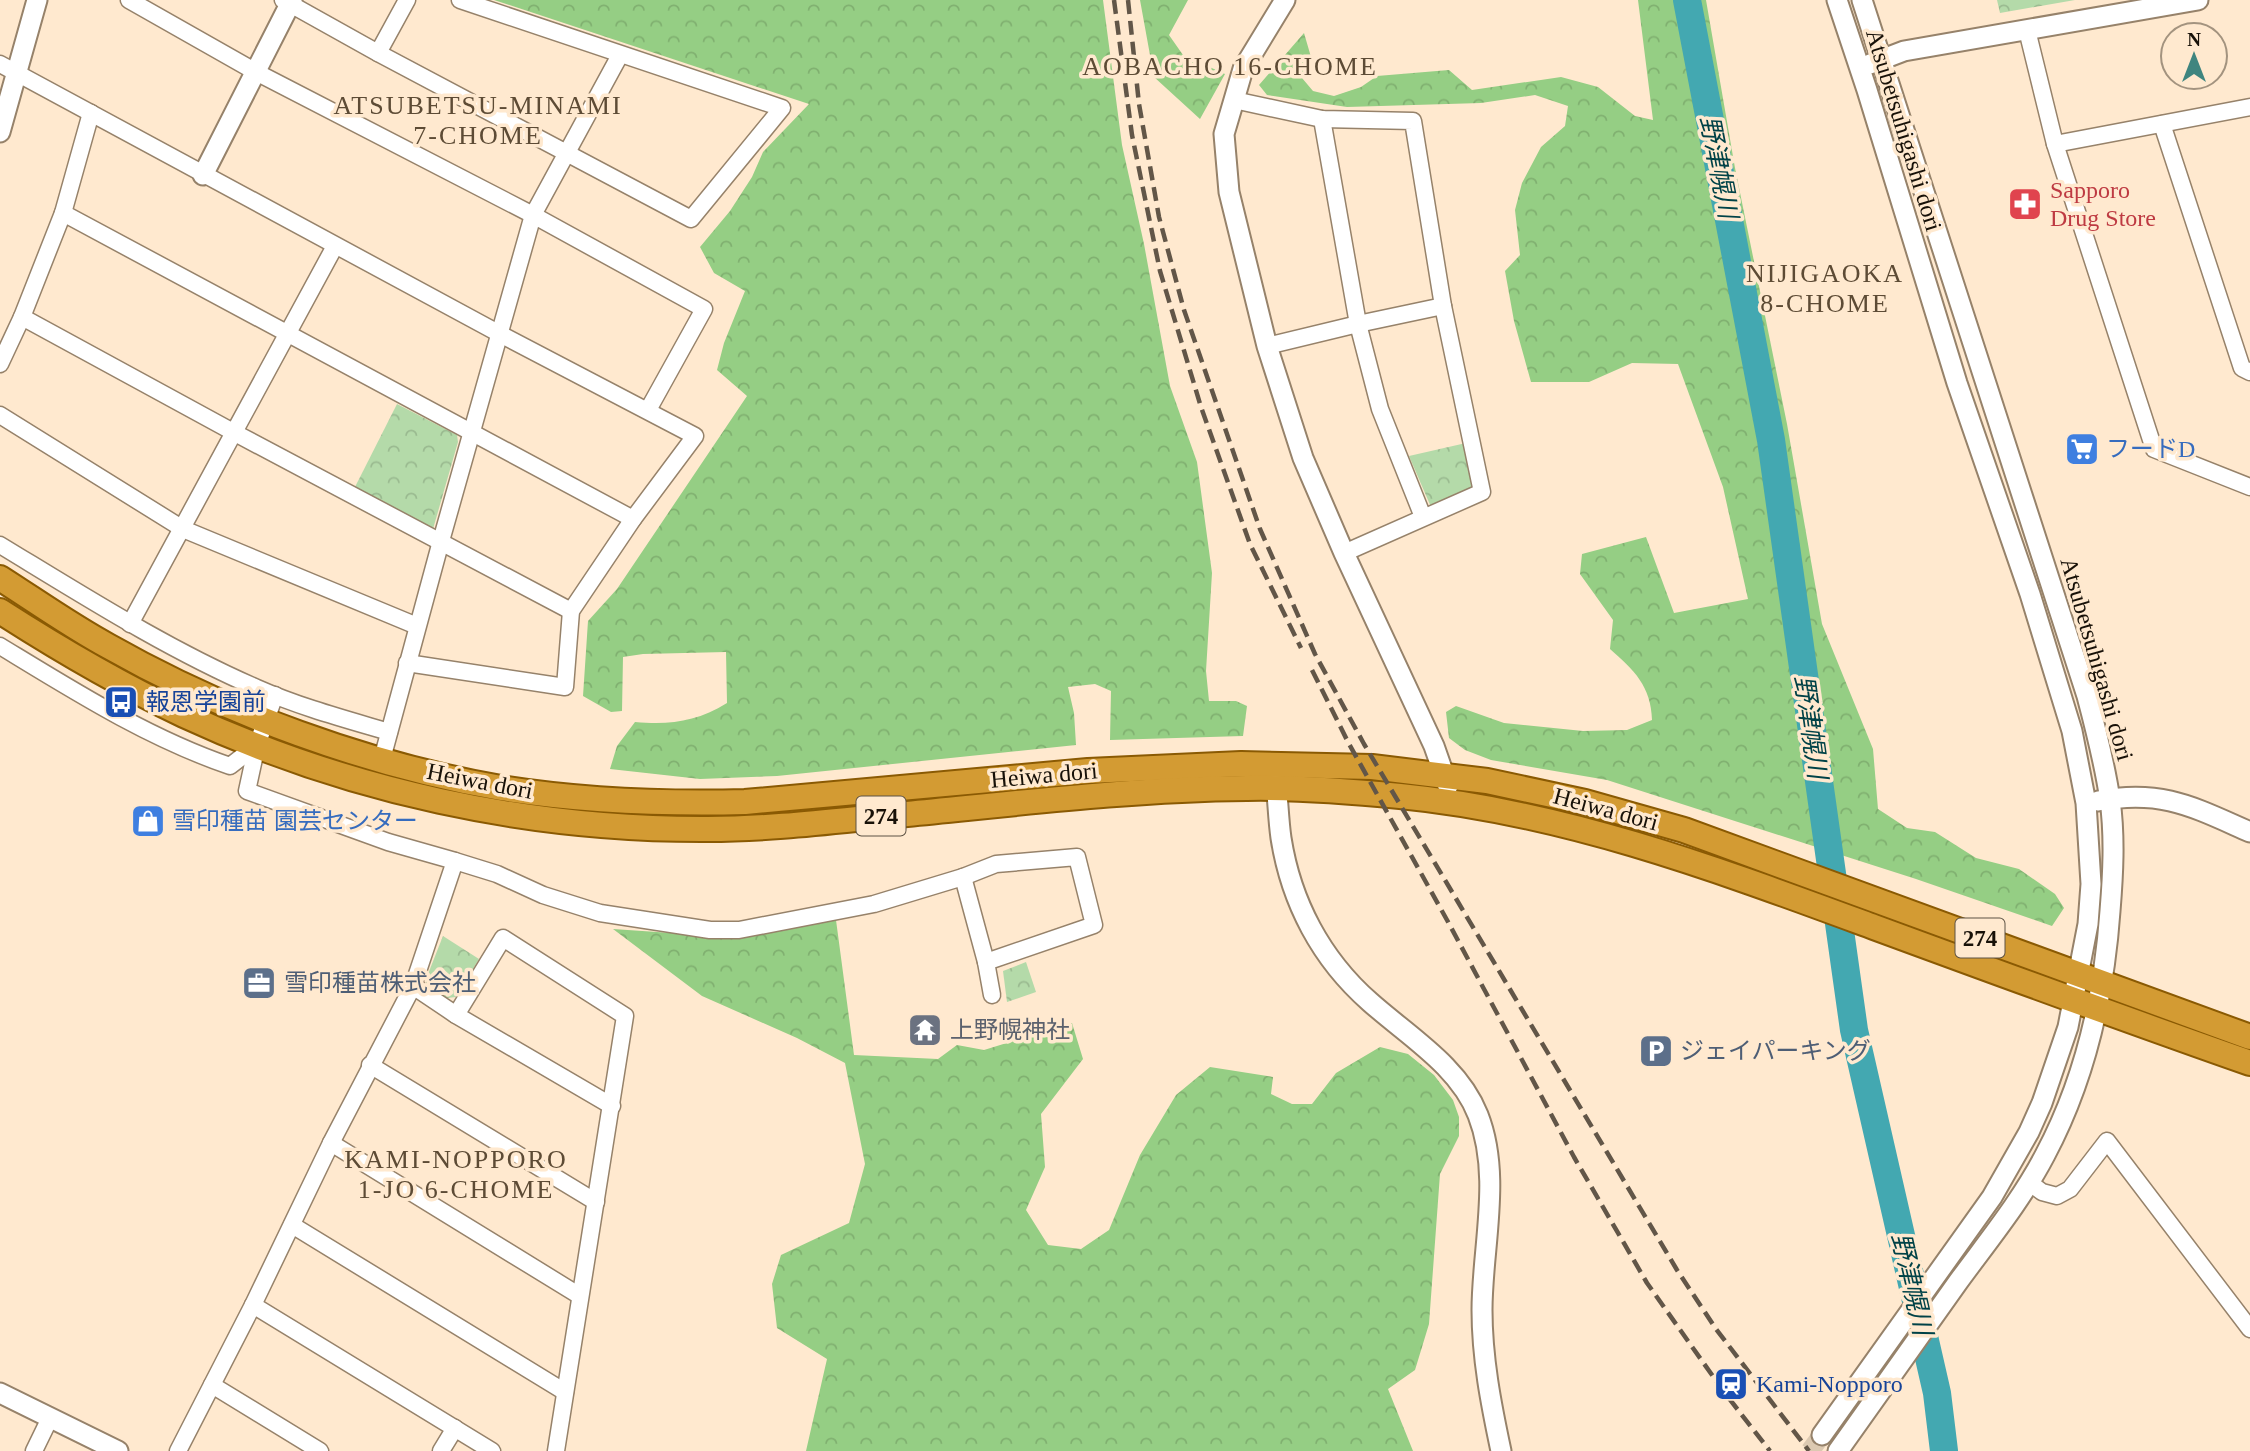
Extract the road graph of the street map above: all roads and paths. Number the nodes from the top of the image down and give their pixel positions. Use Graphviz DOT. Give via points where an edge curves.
graph roads {
  1 [pos="37,0"];
  2 [pos="129,0"];
  3 [pos="407,0"];
  4 [pos="460,0"];
  5 [pos="1284,0"];
  6 [pos="1837,0"];
  7 [pos="1862,0"];
  8 [pos="2198,0"];
  9 [pos="288,1"];
  10 [pos="2027,30"];
  11 [pos="377,53"];
  12 [pos="620,55"];
  13 [pos="1880,60"];
  14 [pos="1860,67"];
  15 [pos="9,68"];
  16 [pos="256,72"];
  17 [pos="1234,100"];
  18 [pos="2250,107"];
  19 [pos="91,113"];
  20 [pos="1322,119"];
  21 [pos="2162,124"];
  22 [pos="0,132"];
  23 [pos="2055,144"];
  24 [pos="567,153"];
  25 [pos="203,175"];
  26 [pos="63,212"];
  27 [pos="533,215"];
  28 [pos="335,246"];
  29 [pos="1443,306"];
  30 [pos="22,317"];
  31 [pos="1358,324"];
  32 [pos="289,334"];
  33 [pos="499,334"];
  34 [pos="1267,346"];
  35 [pos="0,364"];
  36 [pos="2250,372"];
  37 [pos="648,410"];
  38 [pos="0,415"];
  39 [pos="235,433"];
  40 [pos="472,433"];
  41 [pos="2250,487"];
  42 [pos="1423,517"];
  43 [pos="632,519"];
  44 [pos="183,529"];
  45 [pos="440,541"];
  46 [pos="0,545"];
  47 [pos="1344,553"];
  48 [pos="0,578"];
  49 [pos="2052,587"];
  50 [pos="2030,594"];
  51 [pos="0,611"];
  52 [pos="571,611"];
  53 [pos="130,624"];
  54 [pos="417,626"];
  55 [pos="0,646"];
  56 [pos="407,663"];
  57 [pos="275,695"];
  58 [pos="267,720"];
  59 [pos="390,732"];
  60 [pos="257,746"];
  61 [pos="382,759"];
  62 [pos="1444,775"];
  63 [pos="1275,776"];
  64 [pos="2110,799"];
  65 [pos="1455,803"];
  66 [pos="2086,803"];
  67 [pos="2250,832"];
  68 [pos="455,861"];
  69 [pos="963,877"];
  70 [pos="986,962"];
  71 [pos="2091,978"];
  72 [pos="413,986"];
  73 [pos="992,995"];
  74 [pos="2086,1004"];
  75 [pos="456,1015"];
  76 [pos="2250,1037"];
  77 [pos="2250,1063"];
  78 [pos="370,1065"];
  79 [pos="612,1106"];
  80 [pos="331,1143"];
  81 [pos="2029,1182"];
  82 [pos="596,1202"];
  83 [pos="292,1225"];
  84 [pos="580,1296"];
  85 [pos="253,1305"];
  86 [pos="2250,1329"];
  87 [pos="212,1385"];
  88 [pos="565,1392"];
  89 [pos="0,1393"];
  90 [pos="50,1418"];
  91 [pos="455,1428"];
  92 [pos="1822,1435"];
  93 [pos="34,1451"];
  94 [pos="118,1451"];
  95 [pos="178,1451"];
  96 [pos="320,1451"];
  97 [pos="441,1451"];
  98 [pos="492,1451"];
  99 [pos="556,1451"];
  100 [pos="1501,1451"];
  101 [pos="1838,1451"];
  1 -- 15 [label="street"];
  2 -- 16 [label="street"];
  3 -- 11 [label="street"];
  4 -- 12 [label="street"];
  5 -- 17 [label="street" via="1244,69"];
  6 -- 14 [label="street, Atsubetsuhigashi dori"];
  7 -- 13 [label="street, Atsubetsuhigashi dori"];
  8 -- 10 [label="street"];
  9 -- 11 [label="street"];
  9 -- 16 [label="street"];
  10 -- 13 [label="street" via="1904,51"];
  10 -- 23 [label="street"];
  11 -- 24 [label="street"];
  12 -- 24 [label="street"];
  12 -- 24 [label="street" via="782,108 691,219"];
  13 -- 14 [label="street"];
  13 -- 49 [label="street, Atsubetsuhigashi dori"];
  14 -- 50 [label="street, Atsubetsuhigashi dori" via="1956,383"];
  15 -- 19 [label="street"];
  15 -- 22 [label="street"];
  16 -- 25 [label="street"];
  16 -- 27 [label="street"];
  17 -- 20 [label="street"];
  17 -- 34 [label="street" via="1224,134 1229,192"];
  18 -- 21 [label="street"];
  19 -- 25 [label="street"];
  19 -- 26 [label="street"];
  20 -- 29 [label="street" via="1413,121"];
  20 -- 31 [label="street"];
  21 -- 23 [label="street"];
  21 -- 36 [label="street" via="2242,368"];
  23 -- 41 [label="street" via="2154,449"];
  24 -- 27 [label="street"];
  25 -- 28 [label="street"];
  26 -- 30 [label="street"];
  26 -- 32 [label="street"];
  27 -- 33 [label="street"];
  27 -- 37 [label="street" via="704,309"];
  28 -- 32 [label="street"];
  28 -- 33 [label="street"];
  29 -- 31 [label="street"];
  29 -- 42 [label="street" via="1482,492"];
  30 -- 35 [label="street"];
  30 -- 39 [label="street"];
  31 -- 34 [label="street"];
  31 -- 42 [label="street" via="1380,409"];
  32 -- 39 [label="street"];
  32 -- 40 [label="street"];
  33 -- 37 [label="street"];
  33 -- 40 [label="street"];
  34 -- 47 [label="street" via="1303,458"];
  37 -- 43 [label="street" via="695,436"];
  38 -- 44 [label="street"];
  39 -- 44 [label="street"];
  39 -- 45 [label="street"];
  40 -- 43 [label="street"];
  40 -- 45 [label="street"];
  42 -- 47 [label="street"];
  43 -- 52 [label="street"];
  44 -- 53 [label="street"];
  44 -- 54 [label="street"];
  45 -- 52 [label="street"];
  45 -- 54 [label="street"];
  46 -- 53 [label="street"];
  47 -- 62 [label="street"];
  48 -- 58 [label="highway, Heiwa dori / 274" via="108,646 192,689"];
  49 -- 50 [label="street"];
  49 -- 64 [label="street, Atsubetsuhigashi dori" via="2087,696"];
  50 -- 66 [label="street, Atsubetsuhigashi dori" via="2072,731"];
  51 -- 60 [label="highway, Heiwa dori / 274" via="144,695"];
  52 -- 56 [label="street" via="565,687"];
  53 -- 57 [label="street"];
  54 -- 56 [label="street"];
  55 -- 60 [label="street" via="73,691 205,758 230,766"];
  56 -- 59 [label="street"];
  57 -- 58 [label="street"];
  57 -- 59 [label="street"];
  58 -- 60 [label="street"];
  58 -- 61 [label="highway, Heiwa dori / 274"];
  59 -- 61 [label="street"];
  60 -- 63 [label="highway, Heiwa dori / 274" via="352,779 443,803 541,819 710,830 1202,789"];
  60 -- 68 [label="street" via="247,791"];
  61 -- 63 [label="highway, Heiwa dori / 274" via="501,788 605,800 695,803 1111,769"];
  62 -- 63 [label="highway, Heiwa dori / 274" via="1373,767"];
  62 -- 65 [label="street"];
  62 -- 71 [label="highway, Heiwa dori / 274" via="1527,789 1684,830"];
  63 -- 65 [label="highway, Heiwa dori / 274"];
  63 -- 100 [label="street" via="1281,840 1292,884 1319,943 1367,1000 1447,1068 1481,1124 1489,1175 1483,1342"];
  64 -- 66 [label="street"];
  64 -- 67 [label="street" via="2164,799"];
  64 -- 71 [label="street, Atsubetsuhigashi dori" via="2113,873 2107,951"];
  65 -- 74 [label="highway, Heiwa dori / 274" via="1551,821 1708,866"];
  66 -- 71 [label="street, Atsubetsuhigashi dori"];
  68 -- 69 [label="street" via="600,913 710,930 739,930 874,904"];
  68 -- 72 [label="street"];
  69 -- 70 [label="street"];
  69 -- 70 [label="street" via="996,864 1077,857 1094,925"];
  70 -- 73 [label="street"];
  71 -- 74 [label="street, Atsubetsuhigashi dori"];
  71 -- 76 [label="highway, 274"];
  72 -- 75 [label="street"];
  72 -- 78 [label="street"];
  74 -- 77 [label="highway, 274"];
  74 -- 81 [label="street, Atsubetsuhigashi dori" via="2091,1038 2068,1106"];
  74 -- 92 [label="street, Atsubetsuhigashi dori" via="2065,1037 2029,1132 1992,1197"];
  75 -- 79 [label="street"];
  75 -- 79 [label="street" via="503,938 625,1016"];
  78 -- 80 [label="street"];
  78 -- 82 [label="street"];
  79 -- 82 [label="street"];
  80 -- 83 [label="street"];
  80 -- 84 [label="street"];
  81 -- 86 [label="street" via="2057,1196 2070,1189 2107,1141"];
  81 -- 101 [label="street, Atsubetsuhigashi dori"];
  82 -- 84 [label="street"];
  83 -- 85 [label="street"];
  83 -- 88 [label="street"];
  84 -- 88 [label="street"];
  85 -- 87 [label="street"];
  85 -- 91 [label="street"];
  87 -- 95 [label="street"];
  87 -- 96 [label="street"];
  88 -- 99 [label="street"];
  89 -- 90 [label="street"];
  90 -- 93 [label="street"];
  90 -- 94 [label="street"];
  91 -- 97 [label="street"];
  91 -- 98 [label="street"];
}
